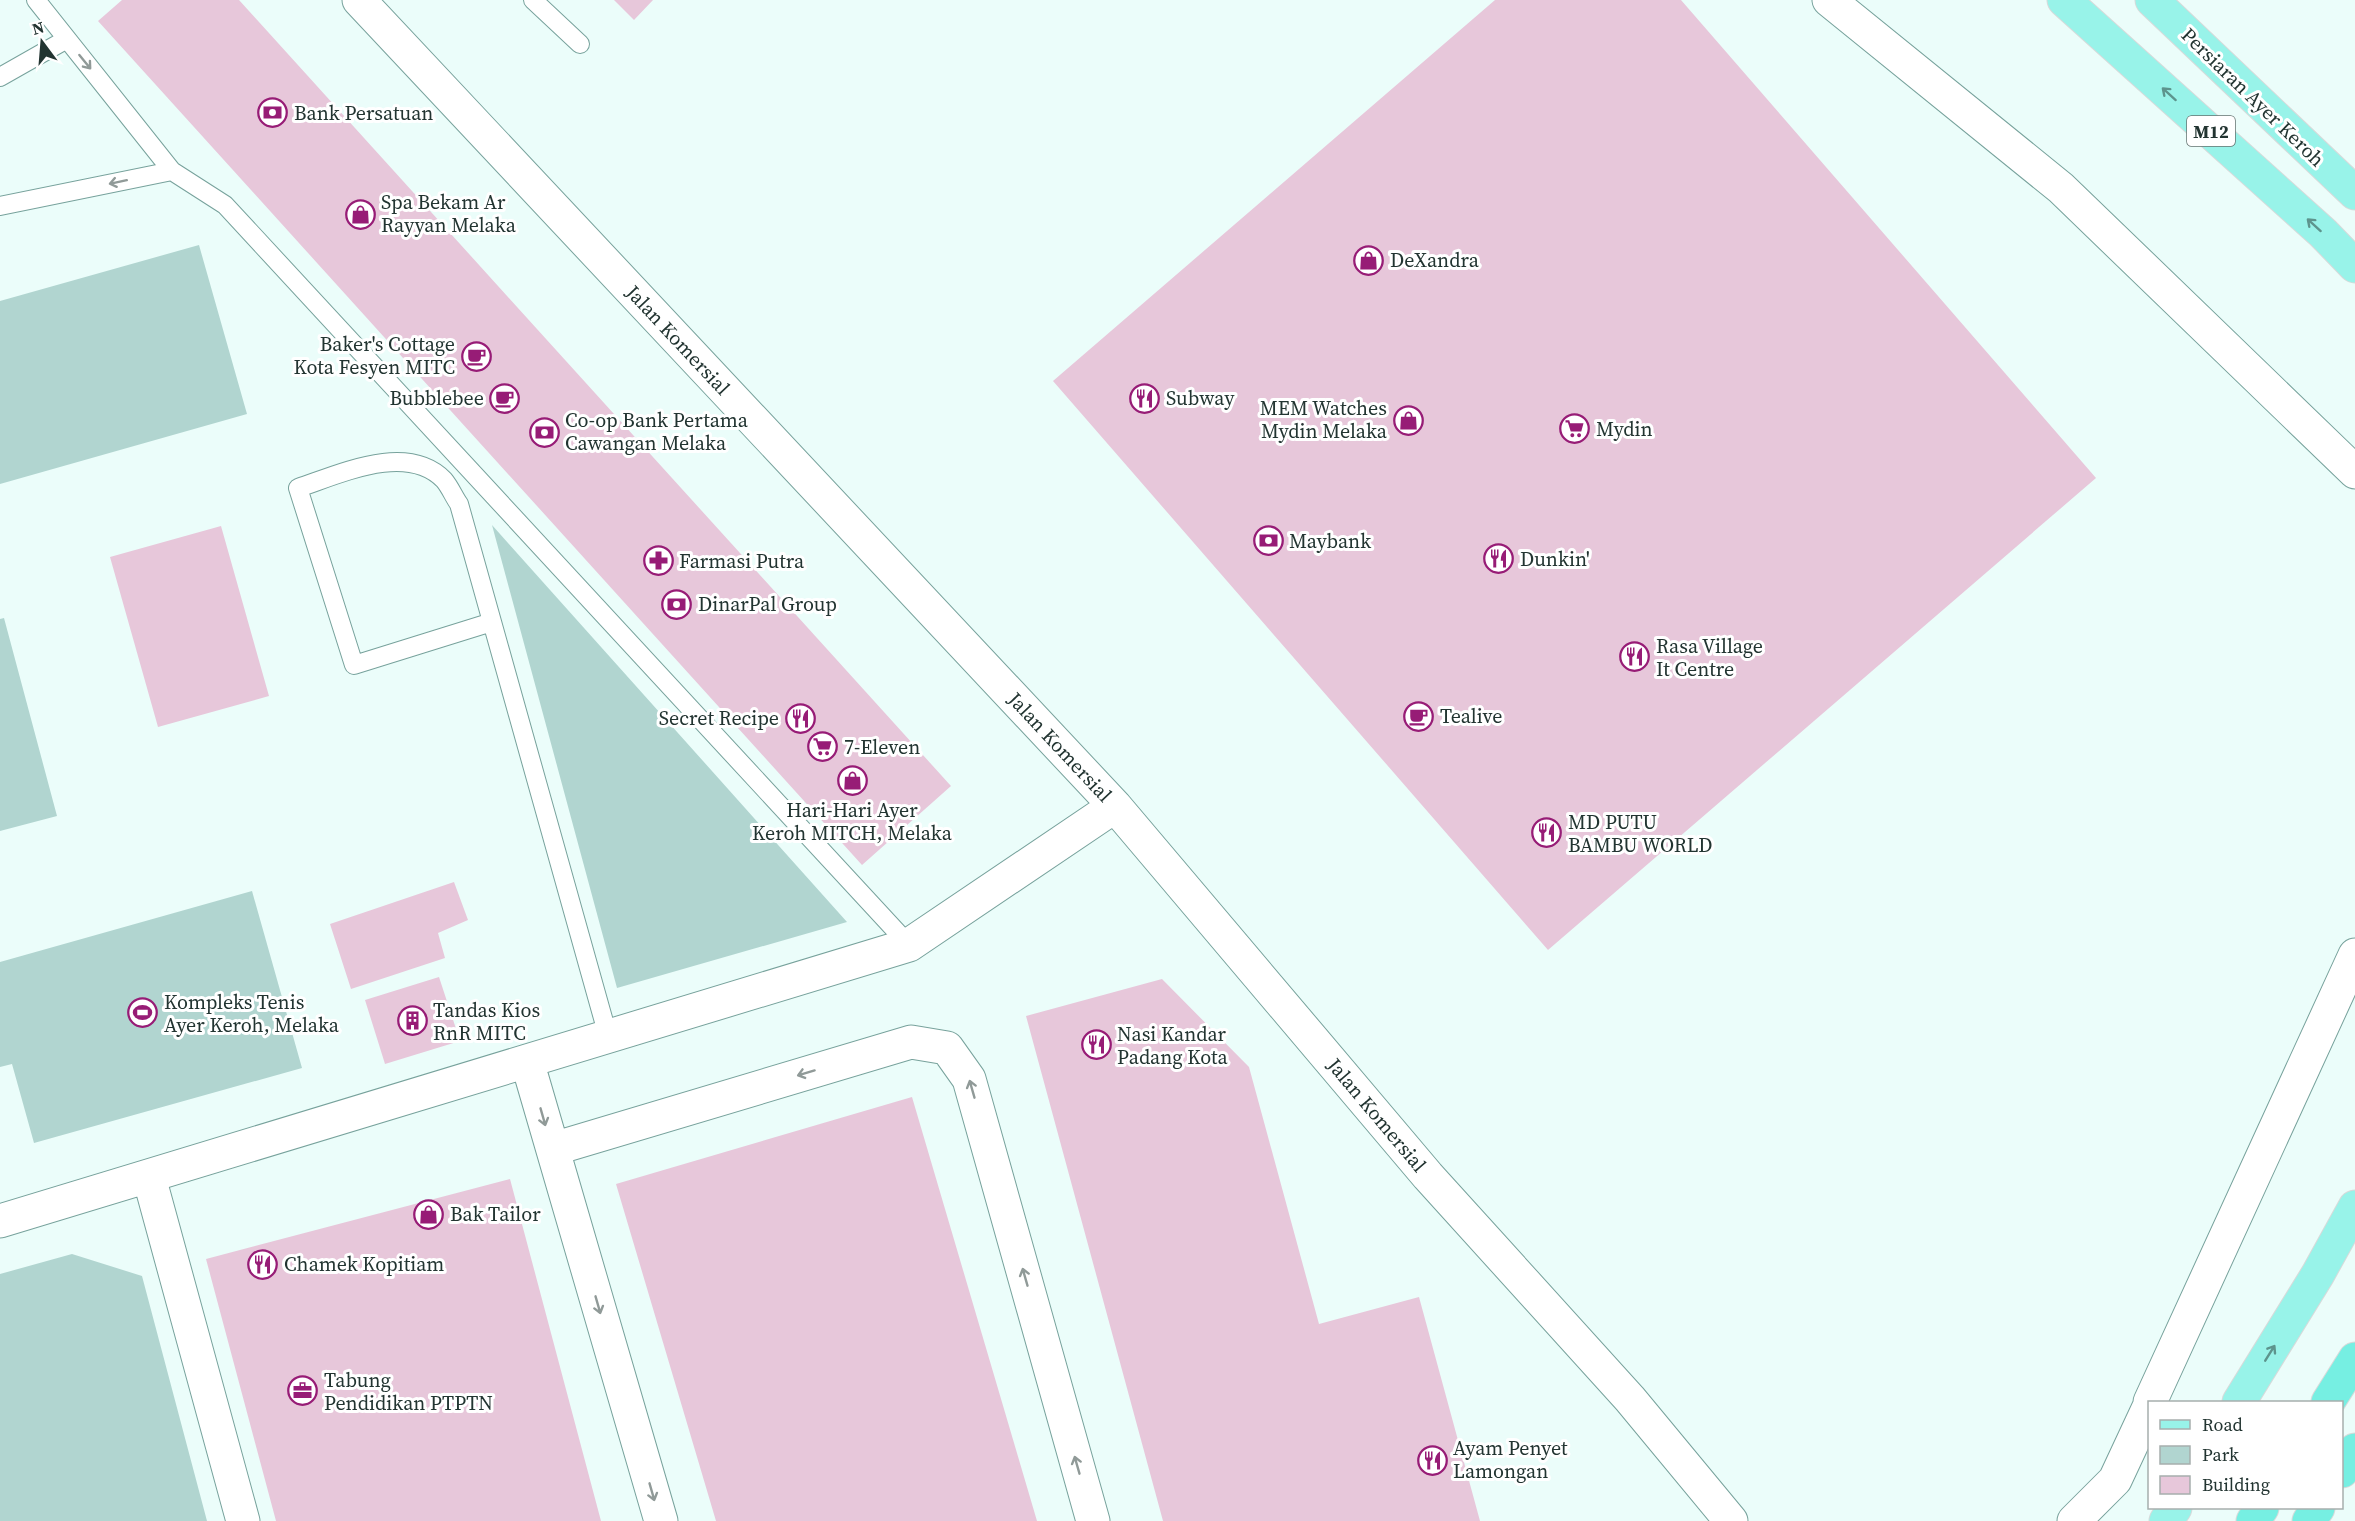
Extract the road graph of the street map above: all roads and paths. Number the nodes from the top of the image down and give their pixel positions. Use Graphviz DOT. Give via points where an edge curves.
graph roads {
  1 [pos="36,0"];
  2 [pos="359,0"];
  3 [pos="533,0"];
  4 [pos="1829,0"];
  5 [pos="2064,0"];
  6 [pos="2152,0"];
  7 [pos="67,39"];
  8 [pos="580,44"];
  9 [pos="0,77"];
  10 [pos="172,171"];
  11 [pos="2355,193"];
  12 [pos="0,206"];
  13 [pos="2355,266"];
  14 [pos="2355,472"];
  15 [pos="492,622"];
  16 [pos="1115,806"];
  17 [pos="909,945"];
  18 [pos="2355,955"];
  19 [pos="608,1036"];
  20 [pos="527,1061"];
  21 [pos="553,1149"];
  22 [pos="149,1177"];
  23 [pos="2355,1207"];
  24 [pos="0,1221"];
  25 [pos="2355,1359"];
  26 [pos="2151,1401"];
  27 [pos="2240,1401"];
  28 [pos="2329,1401"];
  29 [pos="2148,1408"];
  30 [pos="2355,1449"];
  31 [pos="2343,1469"];
  32 [pos="243,1521"];
  33 [pos="661,1521"];
  34 [pos="1093,1521"];
  35 [pos="1731,1521"];
  36 [pos="2074,1521"];
  1 -- 7 [label="lane"];
  2 -- 16 [label="street, Jalan Komersial"];
  3 -- 8 [label="lane"];
  4 -- 14 [label="street" via="2061,188"];
  13 -- 5 [label="main road, M12, one-way"];
  6 -- 11 [label="main road, Persiaran Ayer Keroh / M12"];
  7 -- 9 [label="lane"];
  7 -- 10 [label="lane, one-way"];
  10 -- 12 [label="lane, one-way"];
  10 -- 17 [label="lane" via="225,205"];
  15 -- 15 [label="lane" via="459,504 444,480 424,467 405,462 372,464 298,488 354,664"];
  15 -- 19 [label="lane"];
  16 -- 17 [label="street"];
  16 -- 35 [label="street, Jalan Komersial" via="1428,1176 1629,1399"];
  17 -- 19 [label="street"];
  18 -- 26 [label="street"];
  19 -- 20 [label="street"];
  20 -- 21 [label="street, one-way"];
  20 -- 22 [label="street"];
  21 -- 33 [label="street, one-way"];
  34 -- 21 [label="street, one-way" via="969,1079 947,1048 911,1042"];
  22 -- 24 [label="street"];
  22 -- 32 [label="street"];
  27 -- 23 [label="main road, one-way"];
  25 -- 28 [label="highway"];
  29 -- 36 [label="street" via="2115,1480"];
  30 -- 31 [label="highway"];
}
